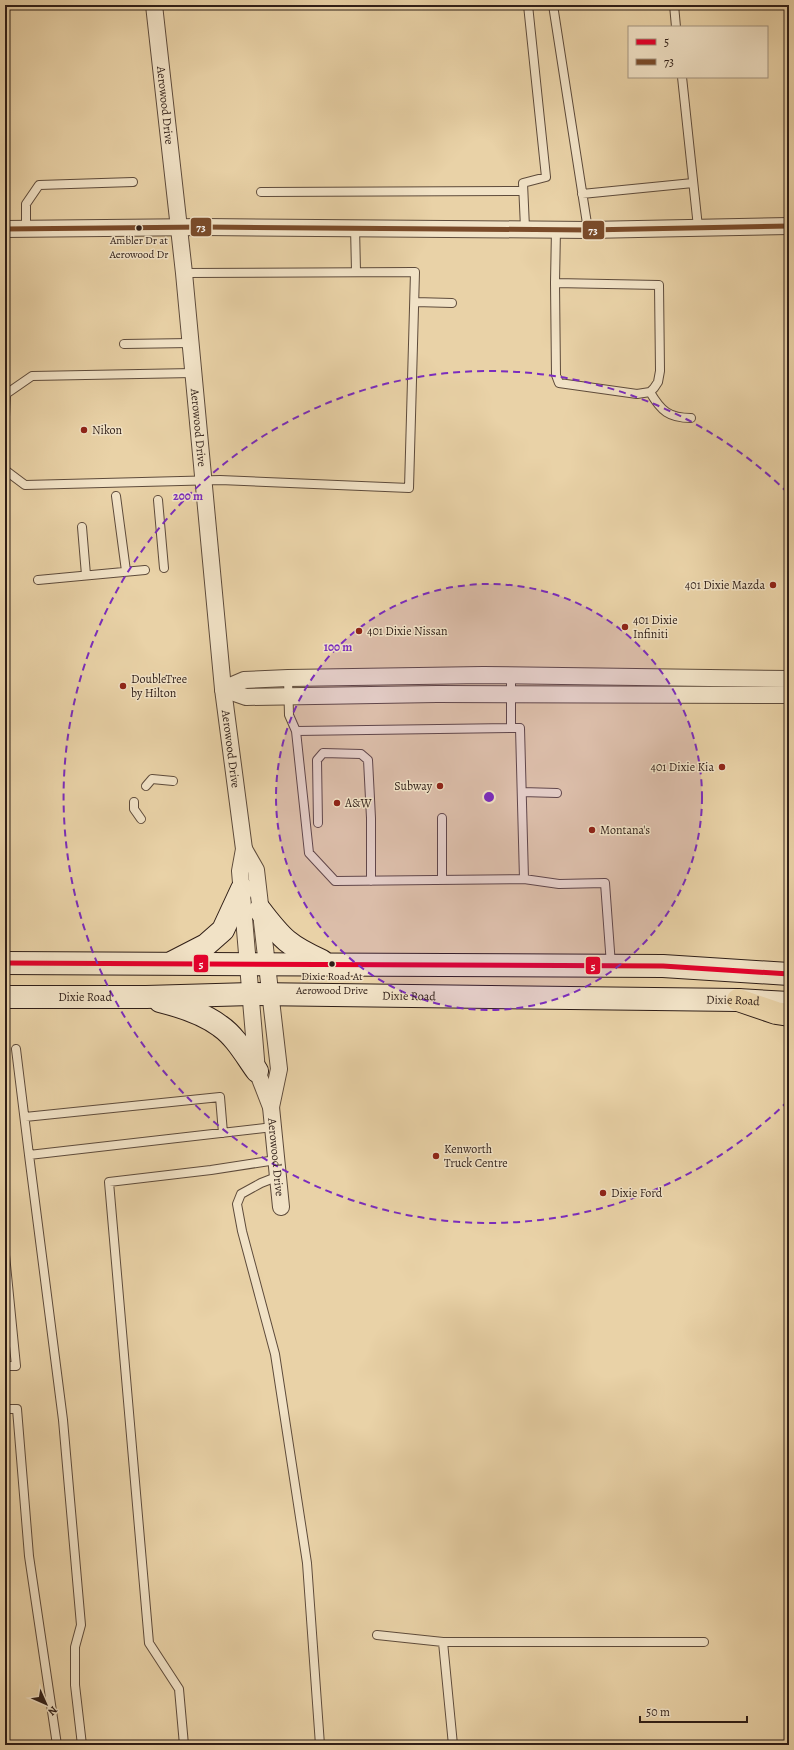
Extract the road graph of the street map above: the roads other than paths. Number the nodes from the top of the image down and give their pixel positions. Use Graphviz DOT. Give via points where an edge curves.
graph roads {
  1 [pos="154,5"];
  2 [pos="528,5"];
  3 [pos="553,5"];
  4 [pos="674,5"];
  5 [pos="676,26"];
  6 [pos="682,78"];
  7 [pos="133,182"];
  8 [pos="693,183"];
  9 [pos="523,191"];
  10 [pos="261,192"];
  11 [pos="582,194"];
  12 [pos="789,226"];
  13 [pos="355,227"];
  14 [pos="698,227"];
  15 [pos="179,228"];
  16 [pos="525,228"];
  17 [pos="5,229"];
  18 [pos="26,229"];
  19 [pos="556,229"];
  20 [pos="588,230"];
  21 [pos="356,271"];
  22 [pos="184,273"];
  23 [pos="555,284"];
  24 [pos="415,302"];
  25 [pos="452,302"];
  26 [pos="190,343"];
  27 [pos="124,344"];
  28 [pos="193,373"];
  29 [pos="650,392"];
  30 [pos="6,394"];
  31 [pos="5,418"];
  32 [pos="692,418"];
  33 [pos="5,470"];
  34 [pos="203,480"];
  35 [pos="116,496"];
  36 [pos="158,500"];
  37 [pos="82,527"];
  38 [pos="164,568"];
  39 [pos="145,570"];
  40 [pos="126,571"];
  41 [pos="86,574"];
  42 [pos="38,580"];
  43 [pos="511,676"];
  44 [pos="660,677"];
  45 [pos="288,678"];
  46 [pos="789,679"];
  47 [pos="222,689"];
  48 [pos="512,694"];
  49 [pos="659,695"];
  50 [pos="789,695"];
  51 [pos="289,696"];
  52 [pos="511,728"];
  53 [pos="296,731"];
  54 [pos="173,781"];
  55 [pos="146,786"];
  56 [pos="522,792"];
  57 [pos="557,792"];
  58 [pos="134,802"];
  59 [pos="442,818"];
  60 [pos="141,819"];
  61 [pos="318,823"];
  62 [pos="244,849"];
  63 [pos="442,880"];
  64 [pos="524,880"];
  65 [pos="371,881"];
  66 [pos="242,889"];
  67 [pos="260,910"];
  68 [pos="5,963"];
  69 [pos="170,964"];
  70 [pos="258,964"];
  71 [pos="330,965"];
  72 [pos="611,966"];
  73 [pos="789,974"];
  74 [pos="261,994"];
  75 [pos="5,997"];
  76 [pos="146,997"];
  77 [pos="738,1000"];
  78 [pos="789,1003"];
  79 [pos="789,1015"];
  80 [pos="16,1048"];
  81 [pos="257,1071"];
  82 [pos="271,1107"];
  83 [pos="25,1117"];
  84 [pos="273,1127"];
  85 [pos="223,1133"];
  86 [pos="29,1155"];
  87 [pos="276,1160"];
  88 [pos="279,1176"];
  89 [pos="281,1207"];
  90 [pos="5,1255"];
  91 [pos="5,1366"];
  92 [pos="5,1409"];
  93 [pos="377,1635"];
  94 [pos="443,1642"];
  95 [pos="704,1642"];
  96 [pos="57,1745"];
  97 [pos="82,1745"];
  98 [pos="184,1745"];
  99 [pos="320,1745"];
  100 [pos="453,1745"];
  1 -- 15 [label="street, Aerowood Drive"];
  2 -- 9 [label="lane" via="546,177 523,183"];
  3 -- 11 [label="lane"];
  4 -- 5 [label="lane"];
  6 -- 8 [label="lane"];
  7 -- 18 [label="lane" via="39,185 26,204"];
  8 -- 11 [label="lane"];
  8 -- 14 [label="lane"];
  9 -- 10 [label="lane"];
  9 -- 16 [label="lane"];
  11 -- 20 [label="lane"];
  12 -- 14 [label="street"];
  13 -- 15 [label="street"];
  13 -- 16 [label="street"];
  13 -- 21 [label="lane"];
  14 -- 20 [label="street"];
  15 -- 18 [label="street"];
  15 -- 22 [label="street, Aerowood Drive"];
  16 -- 19 [label="street"];
  17 -- 18 [label="street"];
  19 -- 20 [label="street"];
  19 -- 23 [label="lane"];
  21 -- 22 [label="lane"];
  21 -- 24 [label="lane" via="415,272"];
  22 -- 26 [label="street, Aerowood Drive"];
  23 -- 29 [label="lane" via="556,375 559,383 629,394"];
  23 -- 29 [label="lane" via="659,285 660,371 658,382"];
  24 -- 25 [label="lane"];
  24 -- 34 [label="lane" via="409,488"];
  26 -- 27 [label="lane"];
  26 -- 28 [label="street, Aerowood Drive"];
  28 -- 30 [label="lane" via="32,376"];
  28 -- 34 [label="street, Aerowood Drive"];
  29 -- 32 [label="lane" via="667,413 675,417"];
  30 -- 31 [label="lane"];
  33 -- 34 [label="lane" via="25,485"];
  34 -- 47 [label="street, Aerowood Drive"];
  35 -- 40 [label="lane"];
  36 -- 38 [label="lane"];
  37 -- 41 [label="lane"];
  39 -- 40 [label="lane"];
  40 -- 41 [label="lane"];
  41 -- 42 [label="lane"];
  43 -- 44 [label="street"];
  43 -- 45 [label="street"];
  43 -- 48 [label="lane"];
  44 -- 46 [label="street"];
  44 -- 49 [label="lane"];
  45 -- 47 [label="street" via="244,680"];
  45 -- 51 [label="lane"];
  47 -- 51 [label="street" via="246,697"];
  47 -- 62 [label="street, Aerowood Drive"];
  48 -- 49 [label="street"];
  48 -- 51 [label="street"];
  48 -- 52 [label="lane"];
  49 -- 50 [label="street"];
  51 -- 53 [label="lane" via="289,715"];
  52 -- 53 [label="lane"];
  52 -- 56 [label="lane" via="520,728"];
  53 -- 65 [label="lane" via="309,853 335,880"];
  54 -- 55 [label="lane" via="152,779"];
  56 -- 57 [label="lane"];
  56 -- 64 [label="lane"];
  58 -- 60 [label="lane" via="134,809"];
  59 -- 63 [label="lane"];
  61 -- 65 [label="lane" via="316,760 323,753 361,754 368,760 372,818"];
  62 -- 66 [label="street, Aerowood Drive" via="240,871"];
  62 -- 67 [label="street, Aerowood Drive" via="256,870"];
  63 -- 64 [label="lane"];
  63 -- 65 [label="lane"];
  64 -- 72 [label="lane" via="559,884 605,883"];
  66 -- 69 [label="main road" via="223,930 206,946"];
  66 -- 70 [label="street, Aerowood Drive"];
  67 -- 70 [label="street, Aerowood Drive"];
  67 -- 71 [label="main road" via="279,935 295,949"];
  68 -- 69 [label="main road"];
  69 -- 70 [label="main road"];
  70 -- 71 [label="main road"];
  70 -- 74 [label="street, Aerowood Drive"];
  71 -- 72 [label="main road"];
  72 -- 73 [label="main road" via="662,966"];
  74 -- 76 [label="main road, Dixie Road"];
  74 -- 77 [label="main road, Dixie Road"];
  74 -- 81 [label="street, Aerowood Drive"];
  74 -- 82 [label="street, Aerowood Drive" via="279,1069"];
  75 -- 76 [label="main road, Dixie Road"];
  76 -- 81 [label="main road" via="182,1008 220,1026 238,1043"];
  77 -- 78 [label="main road, Dixie Road"];
  77 -- 79 [label="highway"];
  80 -- 83 [label="lane"];
  81 -- 82 [label="street, Aerowood Drive"];
  82 -- 84 [label="street, Aerowood Drive"];
  83 -- 85 [label="lane" via="220,1097"];
  83 -- 86 [label="lane"];
  84 -- 85 [label="lane"];
  84 -- 87 [label="street, Aerowood Drive"];
  85 -- 86 [label="lane"];
  86 -- 97 [label="lane" via="63,1420 81,1625 74,1647 75,1685"];
  87 -- 88 [label="street, Aerowood Drive"];
  87 -- 98 [label="lane" via="109,1182 149,1643 179,1689"];
  88 -- 89 [label="street, Aerowood Drive"];
  88 -- 99 [label="lane" via="241,1194 237,1204 242,1232 275,1354 307,1563"];
  90 -- 91 [label="lane" via="16,1366"];
  92 -- 96 [label="lane" via="17,1409 30,1556"];
  93 -- 94 [label="lane"];
  94 -- 95 [label="lane"];
  94 -- 100 [label="lane"];
}
